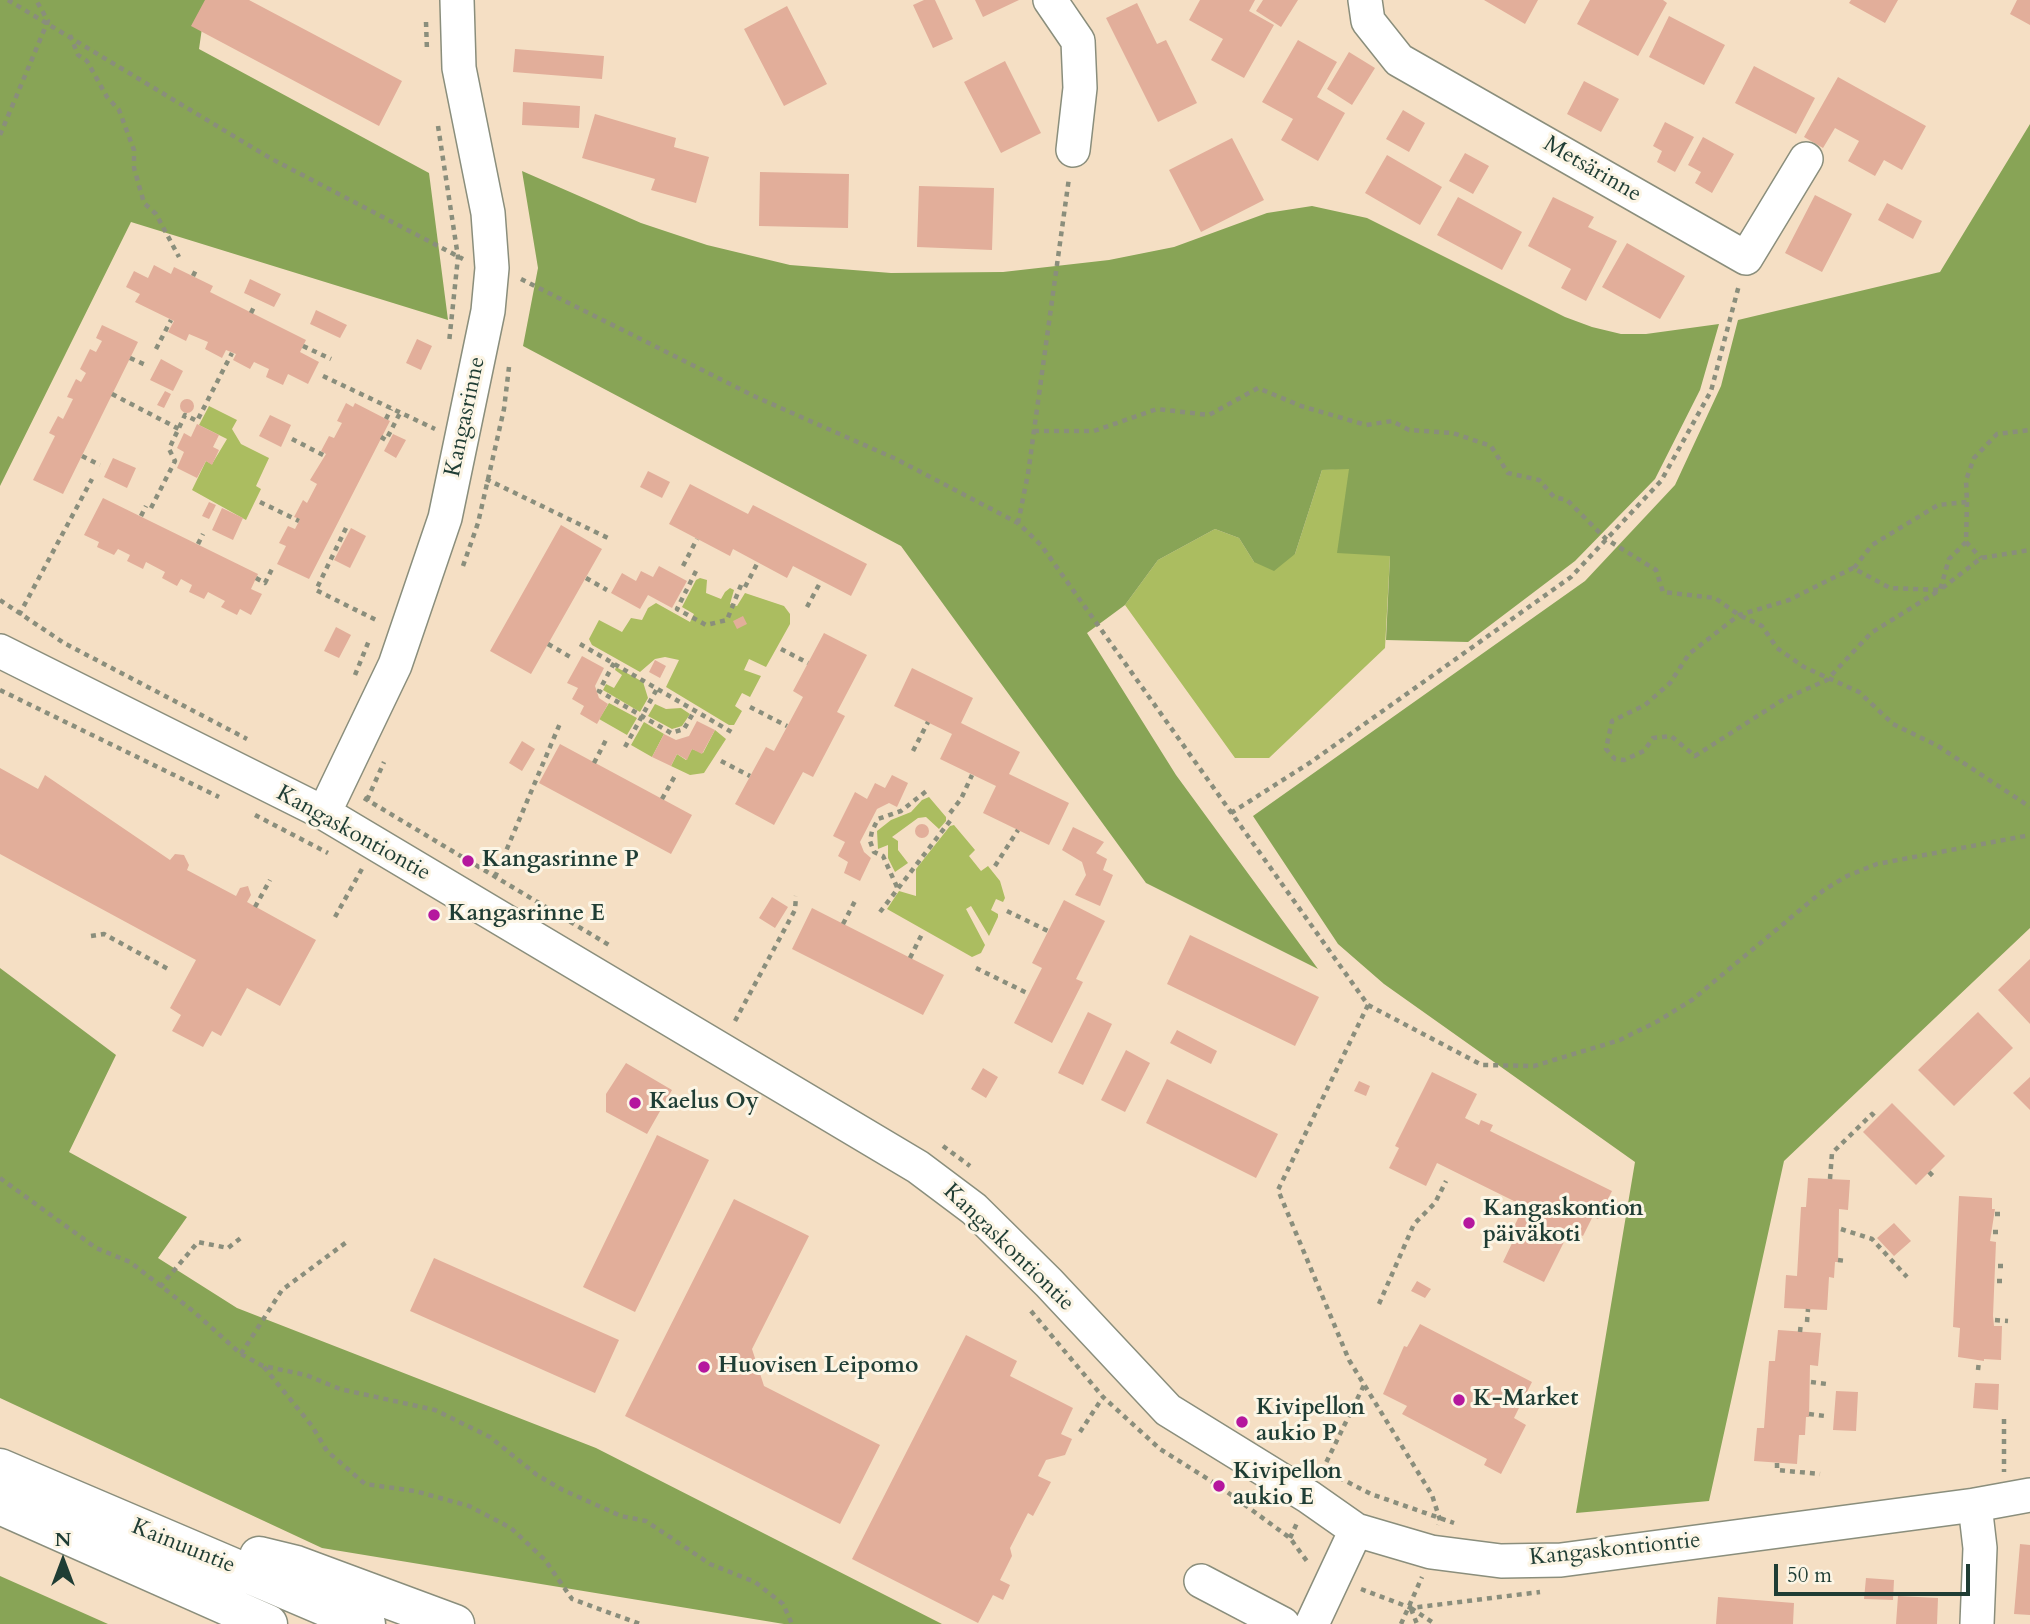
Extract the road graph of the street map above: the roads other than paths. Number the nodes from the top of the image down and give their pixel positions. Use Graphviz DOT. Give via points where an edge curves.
graph roads {
  1 [pos="457,0"];
  2 [pos="1051,0"];
  3 [pos="1365,0"];
  4 [pos="1073,150"];
  5 [pos="1806,159"];
  6 [pos="0,651"];
  7 [pos="324,813"];
  8 [pos="0,1468"];
  9 [pos="2030,1495"];
  10 [pos="0,1505"];
  11 [pos="1975,1505"];
  12 [pos="1356,1530"];
  13 [pos="132,1545"];
  14 [pos="1201,1581"];
  15 [pos="220,1624"];
  16 [pos="268,1624"];
  17 [pos="366,1624"];
  18 [pos="455,1624"];
  19 [pos="1283,1624"];
  20 [pos="1312,1624"];
  21 [pos="1977,1624"];
  1 -- 7 [label="street, Kangasrinne" via="459,68 488,213 492,268 488,311 445,518 395,665"];
  2 -- 4 [label="street" via="1078,41 1080,88"];
  3 -- 5 [label="street, Metsärinne" via="1368,21 1399,60 1746,258"];
  6 -- 7 [label="street, Kangaskontiontie"];
  7 -- 12 [label="street, Kangaskontiontie" via="918,1167 974,1209 1168,1410"];
  8 -- 13 [label="highway, Kainuuntie"];
  9 -- 11 [label="street, Kangaskontiontie"];
  10 -- 13 [label="highway, Kainuuntie"];
  11 -- 12 [label="street, Kangaskontiontie" via="1561,1560 1501,1561 1431,1552"];
  11 -- 21 [label="street" via="1980,1548"];
  12 -- 20 [label="street"];
  13 -- 15 [label="highway"];
  13 -- 16 [label="highway, Kainuuntie"];
  13 -- 17 [label="highway, Kainuuntie"];
  13 -- 18 [label="highway" via="296,1565"];
  14 -- 19 [label="street"];
}
